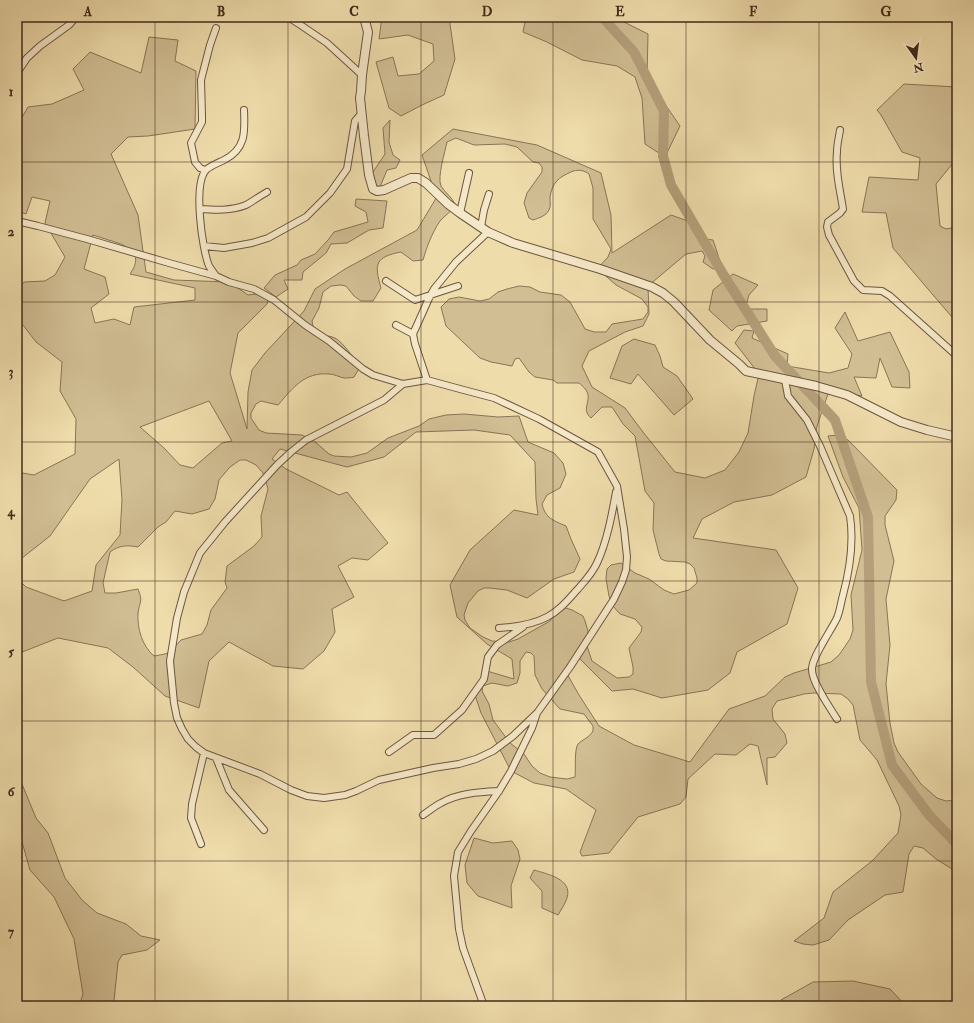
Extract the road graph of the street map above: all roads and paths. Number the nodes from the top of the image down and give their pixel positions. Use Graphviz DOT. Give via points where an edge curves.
graph roads {
  1 [pos="76,17"];
  2 [pos="288,17"];
  3 [pos="364,17"];
  4 [pos="216,28"];
  5 [pos="17,73"];
  6 [pos="362,76"];
  7 [pos="244,110"];
  8 [pos="362,113"];
  9 [pos="840,130"];
  10 [pos="205,170"];
  11 [pos="469,173"];
  12 [pos="267,192"];
  13 [pos="489,194"];
  14 [pos="200,209"];
  15 [pos="460,214"];
  16 [pos="17,221"];
  17 [pos="484,229"];
  18 [pos="204,246"];
  19 [pos="216,276"];
  20 [pos="386,281"];
  21 [pos="458,286"];
  22 [pos="430,296"];
  23 [pos="396,325"];
  24 [pos="413,334"];
  25 [pos="957,356"];
  26 [pos="427,380"];
  27 [pos="785,380"];
  28 [pos="403,384"];
  29 [pos="957,437"];
  30 [pos="617,486"];
  31 [pos="526,625"];
  32 [pos="499,628"];
  33 [pos="537,713"];
  34 [pos="837,719"];
  35 [pos="389,752"];
  36 [pos="204,753"];
  37 [pos="216,758"];
  38 [pos="499,791"];
  39 [pos="423,815"];
  40 [pos="264,830"];
  41 [pos="201,844"];
  42 [pos="484,1006"];
  1 -- 5 [label="street" via="31,54"];
  2 -- 6 [label="street" via="327,43"];
  3 -- 6 [label="street" via="368,32"];
  4 -- 10 [label="street" via="201,80 202,122 191,143 195,162"];
  6 -- 8 [label="street"];
  7 -- 10 [label="street" via="244,134 238,150"];
  8 -- 15 [label="street" via="369,175 374,189 384,190 410,178 418,178"];
  8 -- 18 [label="street" via="355,121 347,169 330,193 306,217 268,238 252,243 224,248"];
  9 -- 25 [label="street" via="836,162 843,209 828,222 829,235 854,281 862,290 882,291 890,296"];
  10 -- 14 [label="street" via="199,188"];
  11 -- 15 [label="street"];
  12 -- 14 [label="street" via="233,209"];
  13 -- 17 [label="street" via="484,210"];
  14 -- 18 [label="street"];
  15 -- 17 [label="street"];
  16 -- 19 [label="street"];
  17 -- 22 [label="street"];
  17 -- 27 [label="street" via="513,243 652,287 674,302 710,340 746,371"];
  18 -- 19 [label="street" via="209,266"];
  19 -- 28 [label="street" via="265,294 363,369 373,375"];
  20 -- 22 [label="street" via="415,300"];
  21 -- 22 [label="street"];
  22 -- 24 [label="street"];
  23 -- 24 [label="street"];
  24 -- 26 [label="street"];
  26 -- 28 [label="street"];
  26 -- 30 [label="street" via="494,398 539,419 598,452"];
  27 -- 29 [label="street" via="847,395 901,422"];
  27 -- 34 [label="street" via="788,396 807,420 850,516 852,549 848,575 838,614 813,661 812,670 814,679"];
  28 -- 36 [label="street" via="384,400 313,436 291,452 225,522 200,553 184,592 170,662 174,703 182,729 188,739"];
  30 -- 31 [label="street" via="606,537 595,568 564,604 548,616"];
  30 -- 33 [label="street" via="627,557 622,582 614,600"];
  31 -- 32 [label="street"];
  31 -- 35 [label="street" via="497,645 488,657 484,679 462,710 434,735 413,735"];
  33 -- 37 [label="street" via="513,736 485,755 459,764 379,780 345,795 324,798 307,796 260,774"];
  33 -- 38 [label="street" via="532,728"];
  36 -- 37 [label="street"];
  36 -- 41 [label="street" via="191,818"];
  37 -- 40 [label="street" via="229,790"];
  38 -- 39 [label="street" via="453,798"];
  38 -- 42 [label="street" via="458,852 454,876 463,948"];
}
